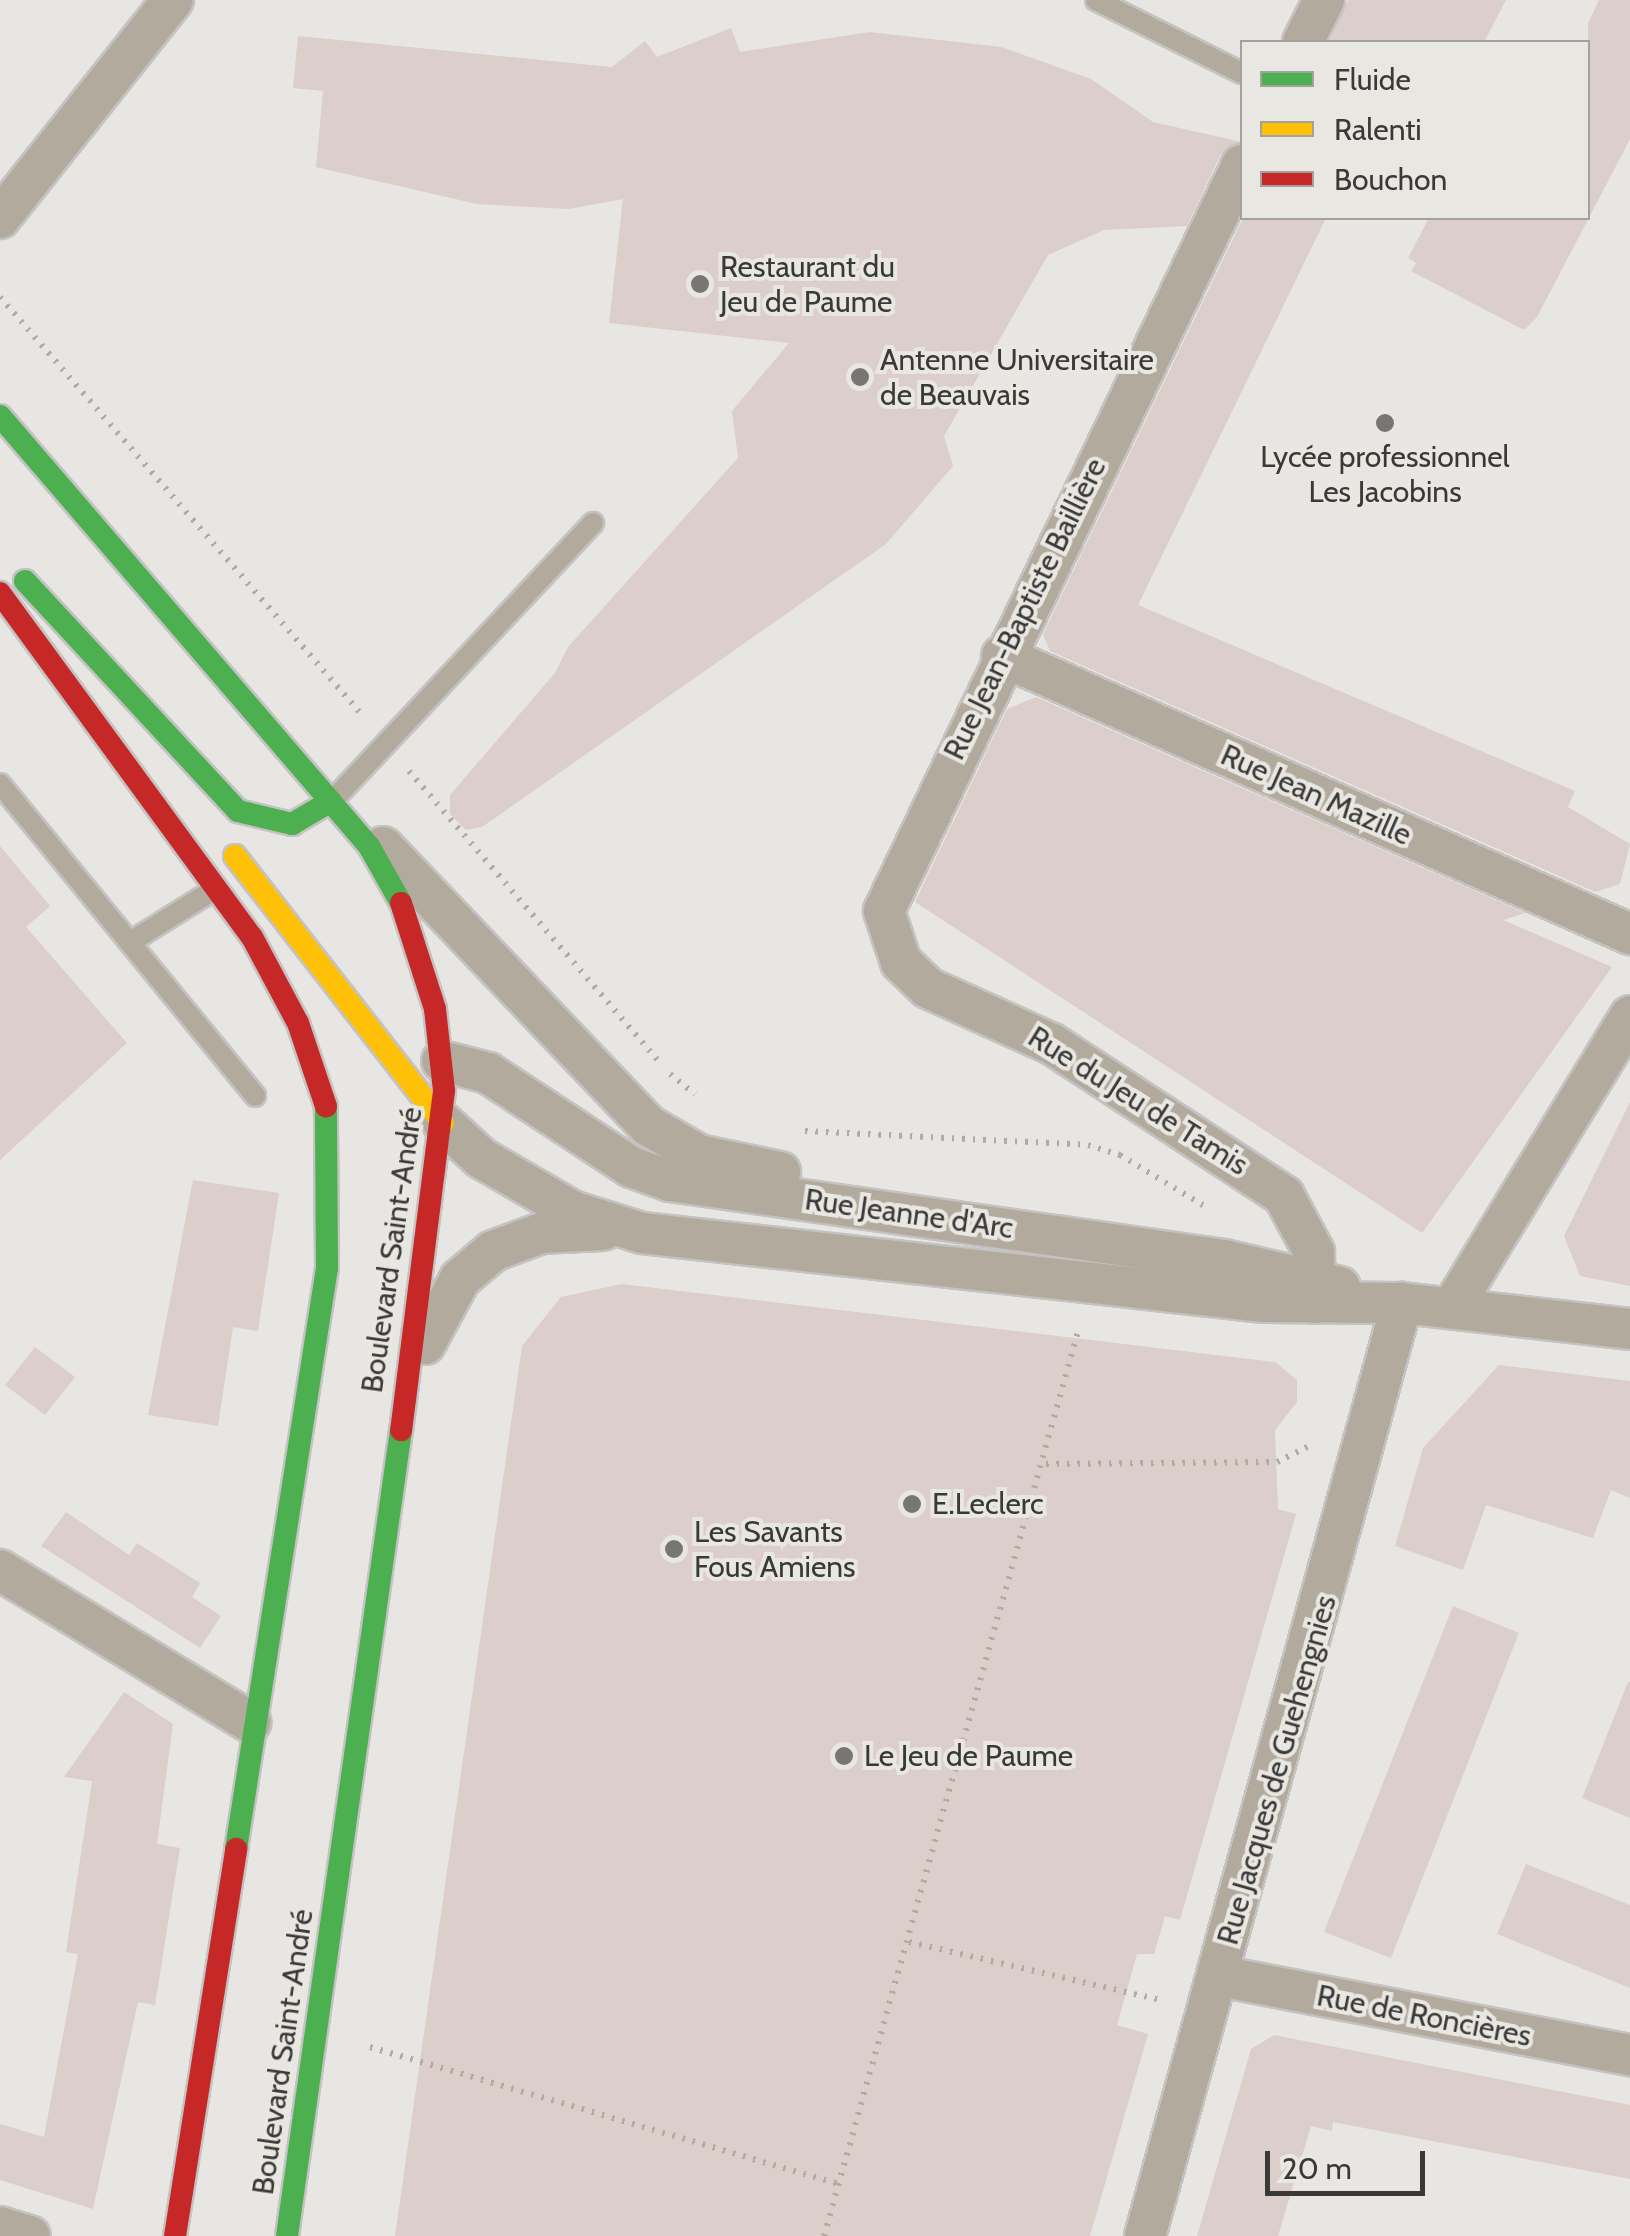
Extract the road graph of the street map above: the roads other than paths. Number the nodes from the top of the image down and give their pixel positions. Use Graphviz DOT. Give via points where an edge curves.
graph roads {
  1 [pos="174,0"];
  2 [pos="1096,0"];
  3 [pos="1324,0"];
  4 [pos="1304,40"];
  5 [pos="1240,72"];
  6 [pos="1240,169"];
  7 [pos="0,218"];
  8 [pos="0,416"];
  9 [pos="592,522"];
  10 [pos="0,558"];
  11 [pos="0,593"];
  12 [pos="1002,656"];
  13 [pos="70,684"];
  14 [pos="0,784"];
  15 [pos="172,784"];
  16 [pos="331,801"];
  17 [pos="217,834"];
  18 [pos="218,888"];
  19 [pos="888,892"];
  20 [pos="1630,934"];
  21 [pos="132,942"];
  22 [pos="1630,1016"];
  23 [pos="442,1060"];
  24 [pos="394,1063"];
  25 [pos="254,1096"];
  26 [pos="443,1123"];
  27 [pos="330,1148"];
  28 [pos="934,1214"];
  29 [pos="642,1233"];
  30 [pos="1316,1293"];
  31 [pos="1402,1302"];
  32 [pos="1452,1308"];
  33 [pos="1630,1329"];
  34 [pos="397,1429"];
  35 [pos="0,1570"];
  36 [pos="250,1722"];
  37 [pos="1219,1976"];
  38 [pos="1630,2056"];
  39 [pos="0,2227"];
  40 [pos="30,2236"];
  41 [pos="175,2236"];
  42 [pos="288,2236"];
  43 [pos="1145,2236"];
  1 -- 7 [label="street"];
  2 -- 5 [label="lane"];
  3 -- 4 [label="street"];
  6 -- 12 [label="street, Rue Jean-Baptiste Baillière"];
  8 -- 16 [label="main road, Boulevard Saint-André"];
  9 -- 16 [label="lane"];
  10 -- 16 [label="main road" via="121,677 238,812 292,824"];
  11 -- 13 [label="main road, Boulevard Saint-André"];
  12 -- 19 [label="street, Rue Jean-Baptiste Baillière"];
  12 -- 20 [label="street, Rue Jean Mazille"];
  13 -- 15 [label="main road"];
  13 -- 18 [label="main road, Boulevard Saint-André"];
  14 -- 21 [label="lane"];
  16 -- 23 [label="main road, Boulevard Saint-André" via="388,874 408,914 428,970"];
  16 -- 28 [label="street" via="467,929 623,1101 674,1143"];
  17 -- 24 [label="main road"];
  18 -- 21 [label="lane"];
  18 -- 27 [label="main road, Boulevard Saint-André" via="298,1023 321,1086"];
  19 -- 30 [label="street, Rue du Jeu de Tamis" via="886,929 913,976 1052,1044 1264,1180 1298,1212"];
  21 -- 25 [label="lane"];
  22 -- 32 [label="street"];
  23 -- 24 [label="main road"];
  23 -- 26 [label="main road, Boulevard Saint-André"];
  23 -- 28 [label="street, Rue Jeanne d'Arc" via="498,1078 650,1175"];
  24 -- 26 [label="main road"];
  24 -- 27 [label="main road" via="360,1089"];
  26 -- 29 [label="street, Rue Jeanne d'Arc" via="482,1158 558,1204"];
  26 -- 34 [label="main road, Boulevard Saint-André"];
  27 -- 36 [label="main road, Boulevard Saint-André" via="327,1268"];
  28 -- 30 [label="street, Rue Jeanne d'Arc" via="1224,1260"];
  29 -- 30 [label="street, Rue Jeanne d'Arc"];
  29 -- 34 [label="street" via="542,1233 475,1264 435,1320"];
  30 -- 31 [label="street, Rue Jeanne d'Arc"];
  31 -- 32 [label="street, Rue Jeanne d'Arc"];
  31 -- 37 [label="street, Rue Jacques de Guehengnies"];
  32 -- 33 [label="street, Rue Jeanne d'Arc"];
  34 -- 42 [label="main road, Boulevard Saint-André"];
  35 -- 36 [label="street"];
  36 -- 41 [label="main road, Boulevard Saint-André"];
  37 -- 38 [label="street, Rue de Roncières"];
  37 -- 43 [label="street, Rue Jacques de Guehengnies"];
  39 -- 40 [label="street"];
}
